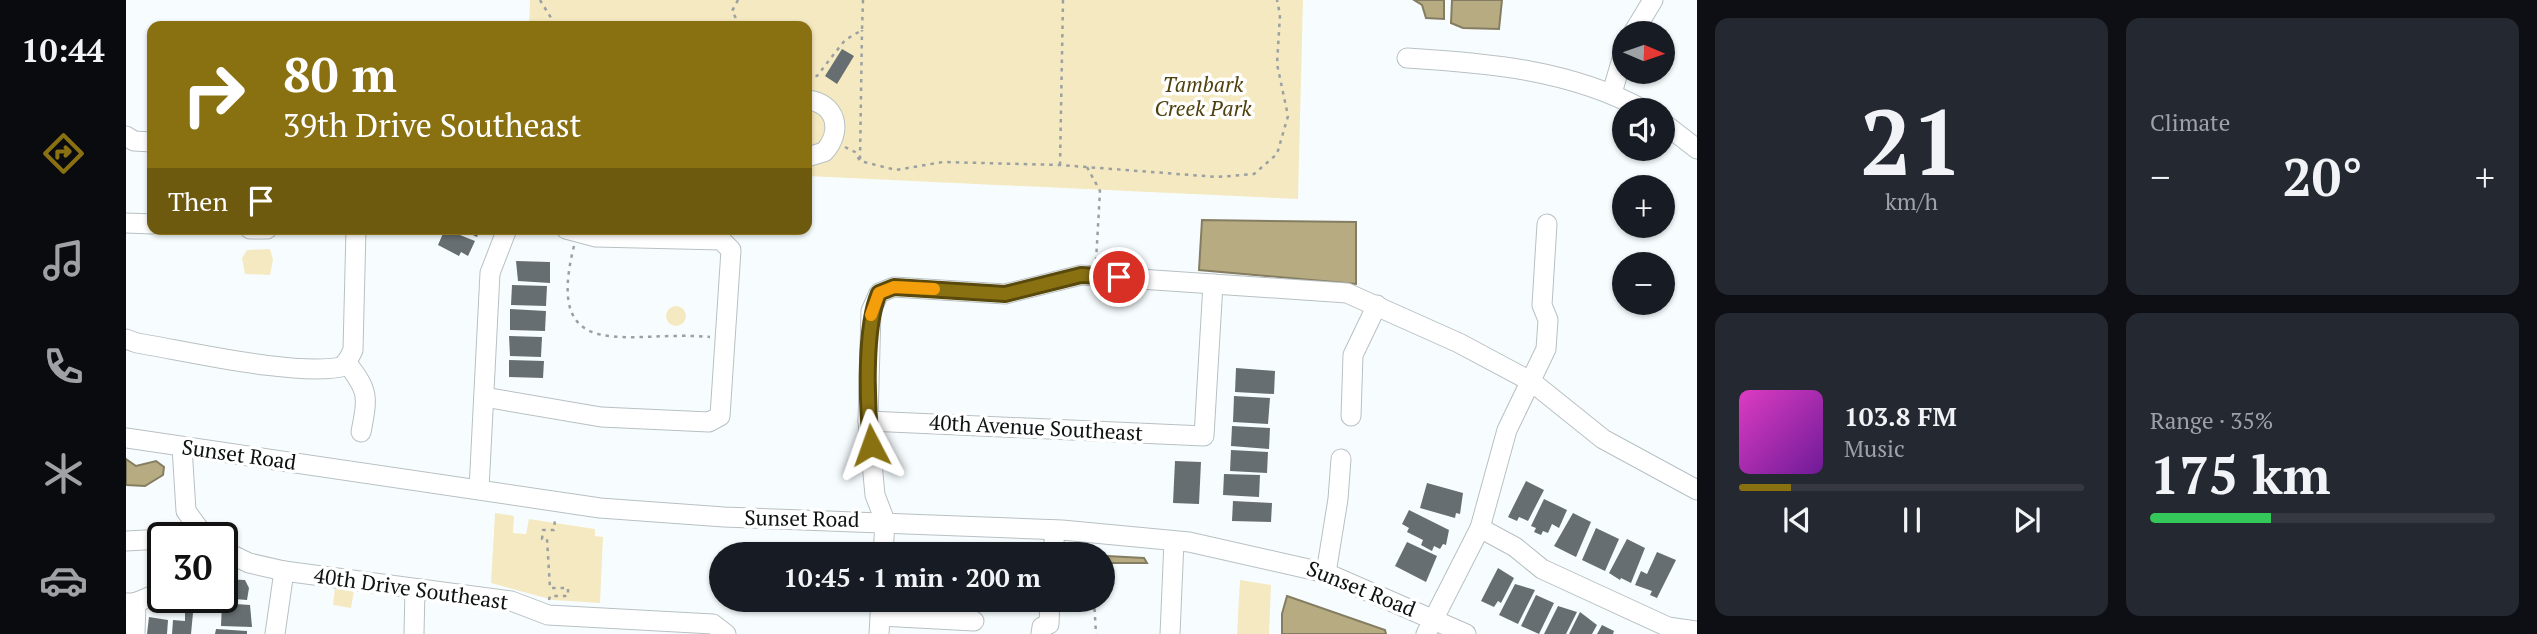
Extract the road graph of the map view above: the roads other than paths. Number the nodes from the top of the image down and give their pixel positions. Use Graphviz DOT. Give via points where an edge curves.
graph roads {
  1 [pos="1653,0"];
  2 [pos="1640,21"];
  3 [pos="1407,58"];
  4 [pos="1615,84"];
  5 [pos="1612,93"];
  6 [pos="1621,98"];
  7 [pos="812,102"];
  8 [pos="1675,132"];
  9 [pos="126,136"];
  10 [pos="147,142"];
  11 [pos="1697,149"];
  12 [pos="812,156"];
  13 [pos="126,223"];
  14 [pos="147,224"];
  15 [pos="1547,224"];
  16 [pos="356,235"];
  17 [pos="506,235"];
  18 [pos="588,235"];
  19 [pos="1213,284"];
  20 [pos="1377,305"];
  21 [pos="126,339"];
  22 [pos="346,364"];
  23 [pos="1532,383"];
  24 [pos="484,397"];
  25 [pos="1351,416"];
  26 [pos="868,421"];
  27 [pos="361,432"];
  28 [pos="126,438"];
  29 [pos="182,447"];
  30 [pos="1341,459"];
  31 [pos="479,489"];
  32 [pos="1697,491"];
  33 [pos="885,521"];
  34 [pos="193,522"];
  35 [pos="1480,528"];
  36 [pos="1055,530"];
  37 [pos="147,539"];
  38 [pos="126,541"];
  39 [pos="1174,541"];
  40 [pos="884,542"];
  41 [pos="1054,542"];
  42 [pos="238,558"];
  43 [pos="284,571"];
  44 [pos="1326,573"];
  45 [pos="415,589"];
  46 [pos="131,603"];
  47 [pos="1050,612"];
  48 [pos="880,617"];
  49 [pos="974,621"];
  50 [pos="1430,626"];
  51 [pos="1043,630"];
  52 [pos="1697,631"];
  53 [pos="726,633"];
  54 [pos="135,634"];
  55 [pos="275,634"];
  56 [pos="414,634"];
  57 [pos="1170,634"];
  58 [pos="1466,634"];
  1 -- 2 [label="street"];
  3 -- 5 [label="street" via="1508,66"];
  4 -- 5 [label="street"];
  5 -- 6 [label="street"];
  7 -- 12 [label="street" via="826,106 836,129 832,141"];
  8 -- 11 [label="street"];
  9 -- 10 [label="street"];
  13 -- 14 [label="street"];
  15 -- 23 [label="street" via="1542,305 1548,320 1546,349"];
  16 -- 22 [label="street" via="353,350"];
  17 -- 24 [label="street" via="490,273"];
  18 -- 24 [label="street" via="721,240 731,250 720,416 709,422 601,417"];
  19 -- 20 [label="street" via="1347,293"];
  19 -- 26 [label="street" via="1081,275 1005,294 894,287 879,293 871,311"];
  19 -- 26 [label="street, 40th Avenue Southeast" via="1204,436"];
  20 -- 23 [label="street"];
  20 -- 25 [label="street" via="1353,355"];
  21 -- 22 [label="street" via="260,363 329,370"];
  22 -- 27 [label="street" via="366,387"];
  23 -- 32 [label="street" via="1603,439"];
  23 -- 35 [label="street" via="1507,430"];
  24 -- 31 [label="street"];
  26 -- 33 [label="street" via="876,495"];
  28 -- 29 [label="street, Sunset Road"];
  29 -- 31 [label="street, Sunset Road"];
  29 -- 34 [label="street" via="184,498"];
  30 -- 44 [label="street"];
  31 -- 33 [label="street, Sunset Road" via="600,508"];
  33 -- 36 [label="street, Sunset Road"];
  33 -- 40 [label="street"];
  35 -- 50 [label="street"];
  35 -- 52 [label="street" via="1542,569 1668,627"];
  36 -- 39 [label="street, Sunset Road"];
  36 -- 41 [label="street"];
  37 -- 38 [label="street"];
  39 -- 44 [label="street, Sunset Road"];
  39 -- 57 [label="street"];
  42 -- 43 [label="street, 40th Drive Southeast"];
  43 -- 45 [label="street, 40th Drive Southeast"];
  43 -- 55 [label="street"];
  44 -- 50 [label="street, Sunset Road"];
  45 -- 53 [label="street, 40th Drive Southeast" via="511,601 547,614 713,624"];
  45 -- 56 [label="street"];
  46 -- 54 [label="street"];
  47 -- 51 [label="street" via="1049,624"];
  48 -- 49 [label="street"];
  50 -- 58 [label="street, Sunset Road"];
}
